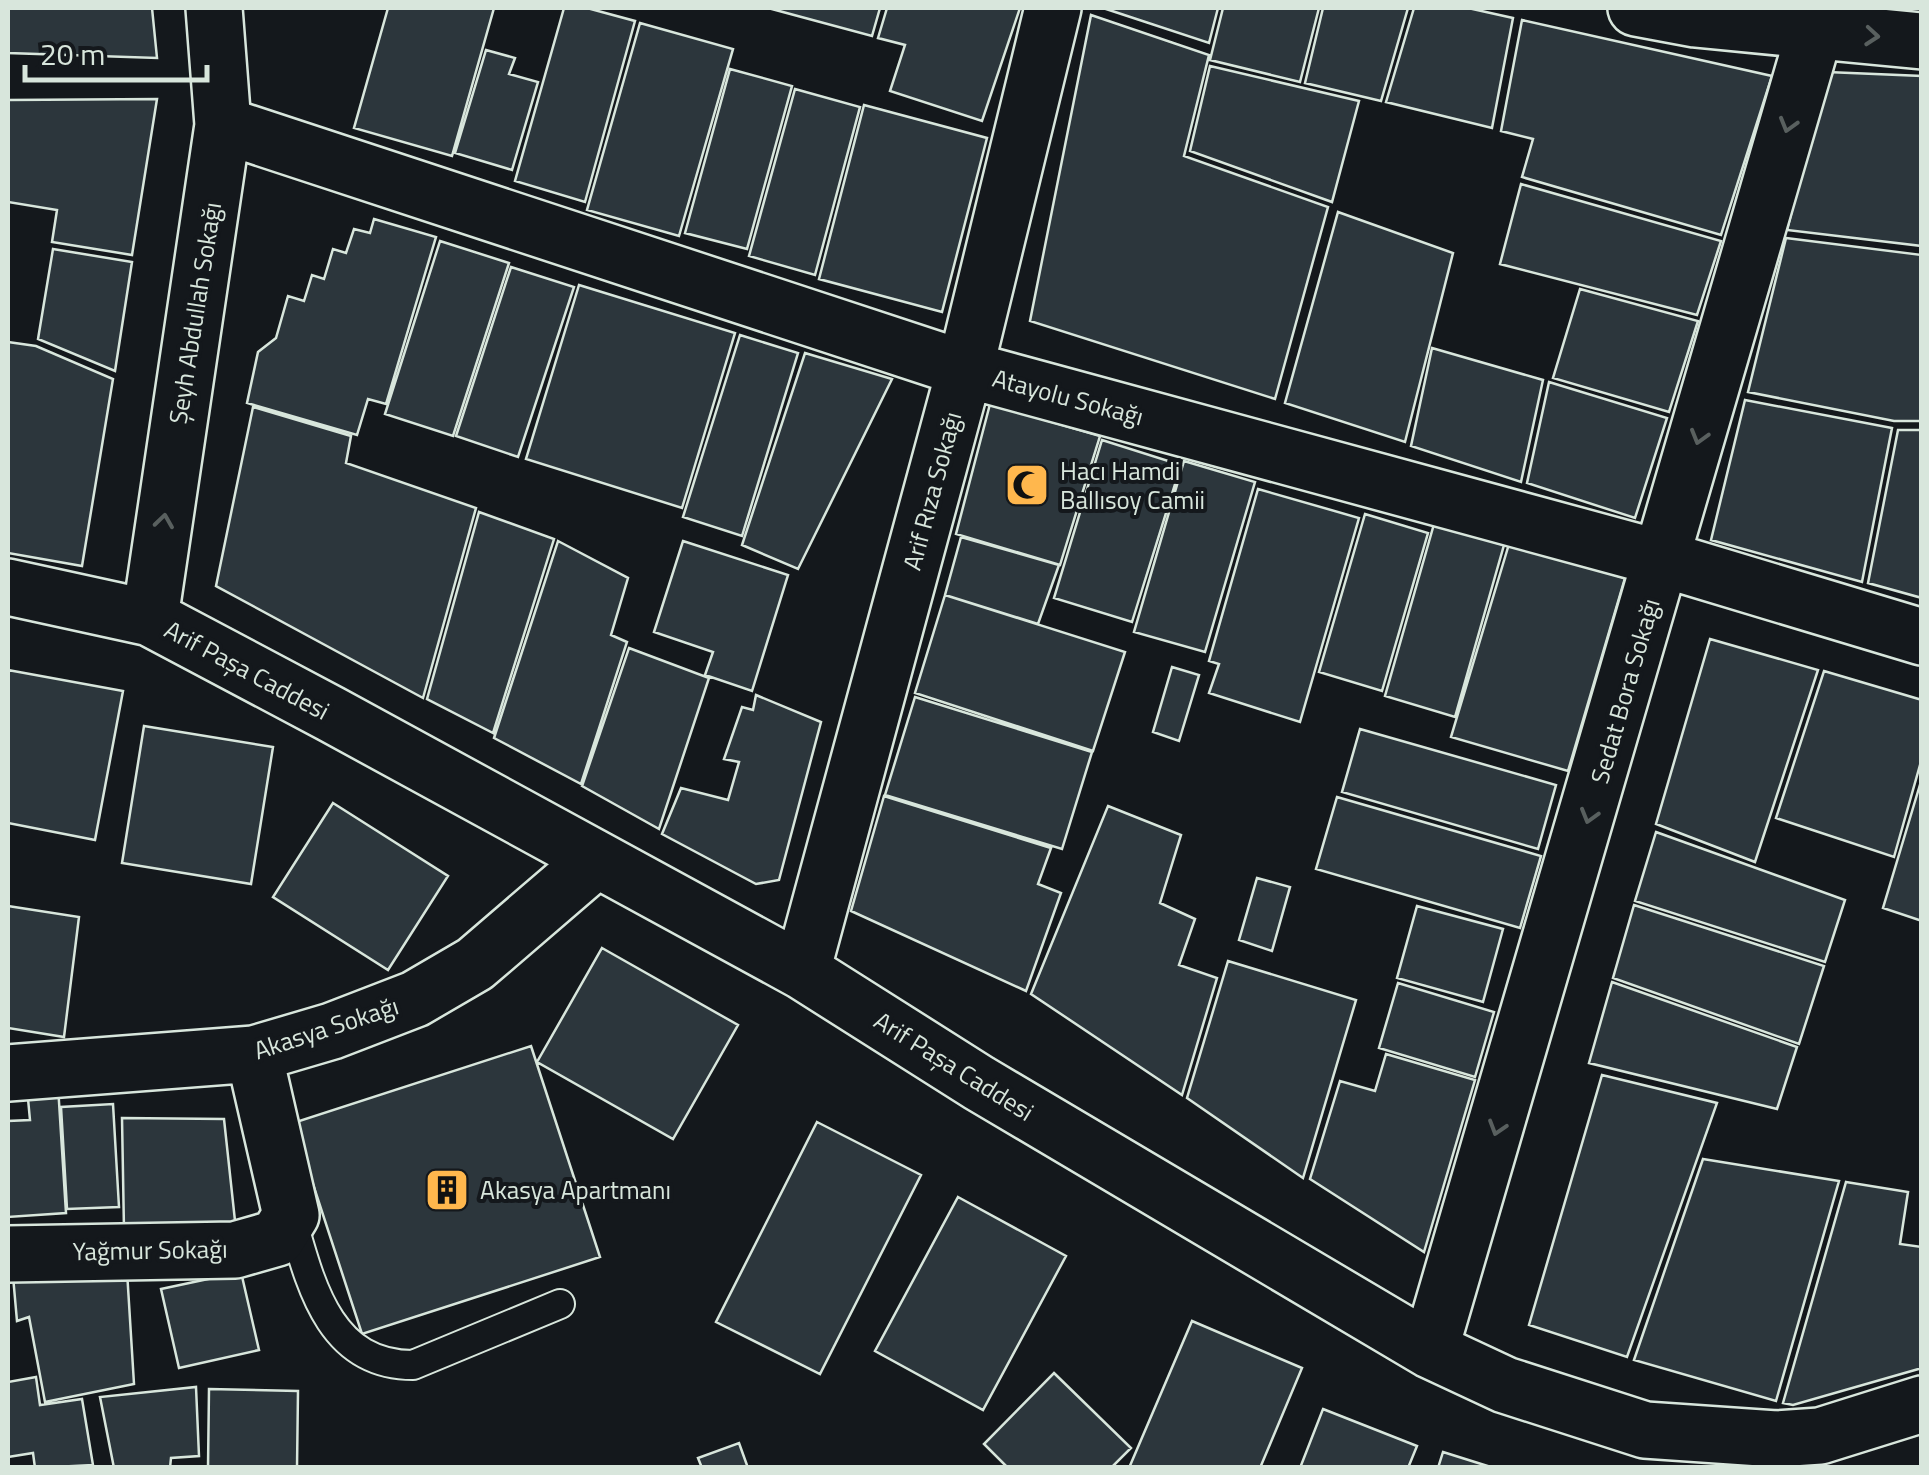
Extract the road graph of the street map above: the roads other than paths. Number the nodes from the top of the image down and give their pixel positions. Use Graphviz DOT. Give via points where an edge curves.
graph roads {
  1 [pos="214,8"];
  2 [pos="1054,8"];
  3 [pos="1636,8"];
  4 [pos="1816,31"];
  5 [pos="1922,41"];
  6 [pos="224,125"];
  7 [pos="965,370"];
  8 [pos="1664,559"];
  9 [pos="8,587"];
  10 [pos="150,618"];
  11 [pos="1922,638"];
  12 [pos="596,860"];
  13 [pos="802,971"];
  14 [pos="254,1054"];
  15 [pos="8,1073"];
  16 [pos="291,1215"];
  17 [pos="8,1254"];
  18 [pos="560,1304"];
  19 [pos="1430,1350"];
  20 [pos="1922,1404"];
  21 [pos="1820,1436"];
  22 [pos="1870,1468"];
  1 -- 6 [label="street, Şeyh Abdullah Sokağı"];
  2 -- 7 [label="street, Arif Rıza Sokağı"];
  3 -- 4 [label="street"];
  4 -- 5 [label="street, one-way"];
  4 -- 8 [label="street, Sedat Bora Sokağı, one-way"];
  6 -- 7 [label="street, Atayolu Sokağı"];
  10 -- 6 [label="street, Şeyh Abdullah Sokağı, one-way"];
  7 -- 8 [label="street, Atayolu Sokağı"];
  7 -- 13 [label="street, Arif Rıza Sokağı"];
  8 -- 11 [label="street, Atayolu Sokağı"];
  8 -- 19 [label="street, Sedat Bora Sokağı, one-way"];
  9 -- 10 [label="street, Arif Paşa Caddesi"];
  10 -- 12 [label="street, Arif Paşa Caddesi"];
  12 -- 13 [label="street, Arif Paşa Caddesi"];
  12 -- 14 [label="street, Akasya Sokağı" via="474,964 415,999"];
  13 -- 19 [label="street, Arif Paşa Caddesi"];
  14 -- 15 [label="street, Akasya Sokağı"];
  14 -- 16 [label="street"];
  16 -- 17 [label="street, Yağmur Sokağı" via="277,1238 235,1250"];
  16 -- 18 [label="lane" via="326,1318 352,1345 394,1365 413,1365"];
  19 -- 21 [label="street, Arif Paşa Caddesi" via="1505,1384 1645,1430 1776,1440"];
  20 -- 21 [label="street, Arif Paşa Caddesi"];
  21 -- 22 [label="street"];
}
